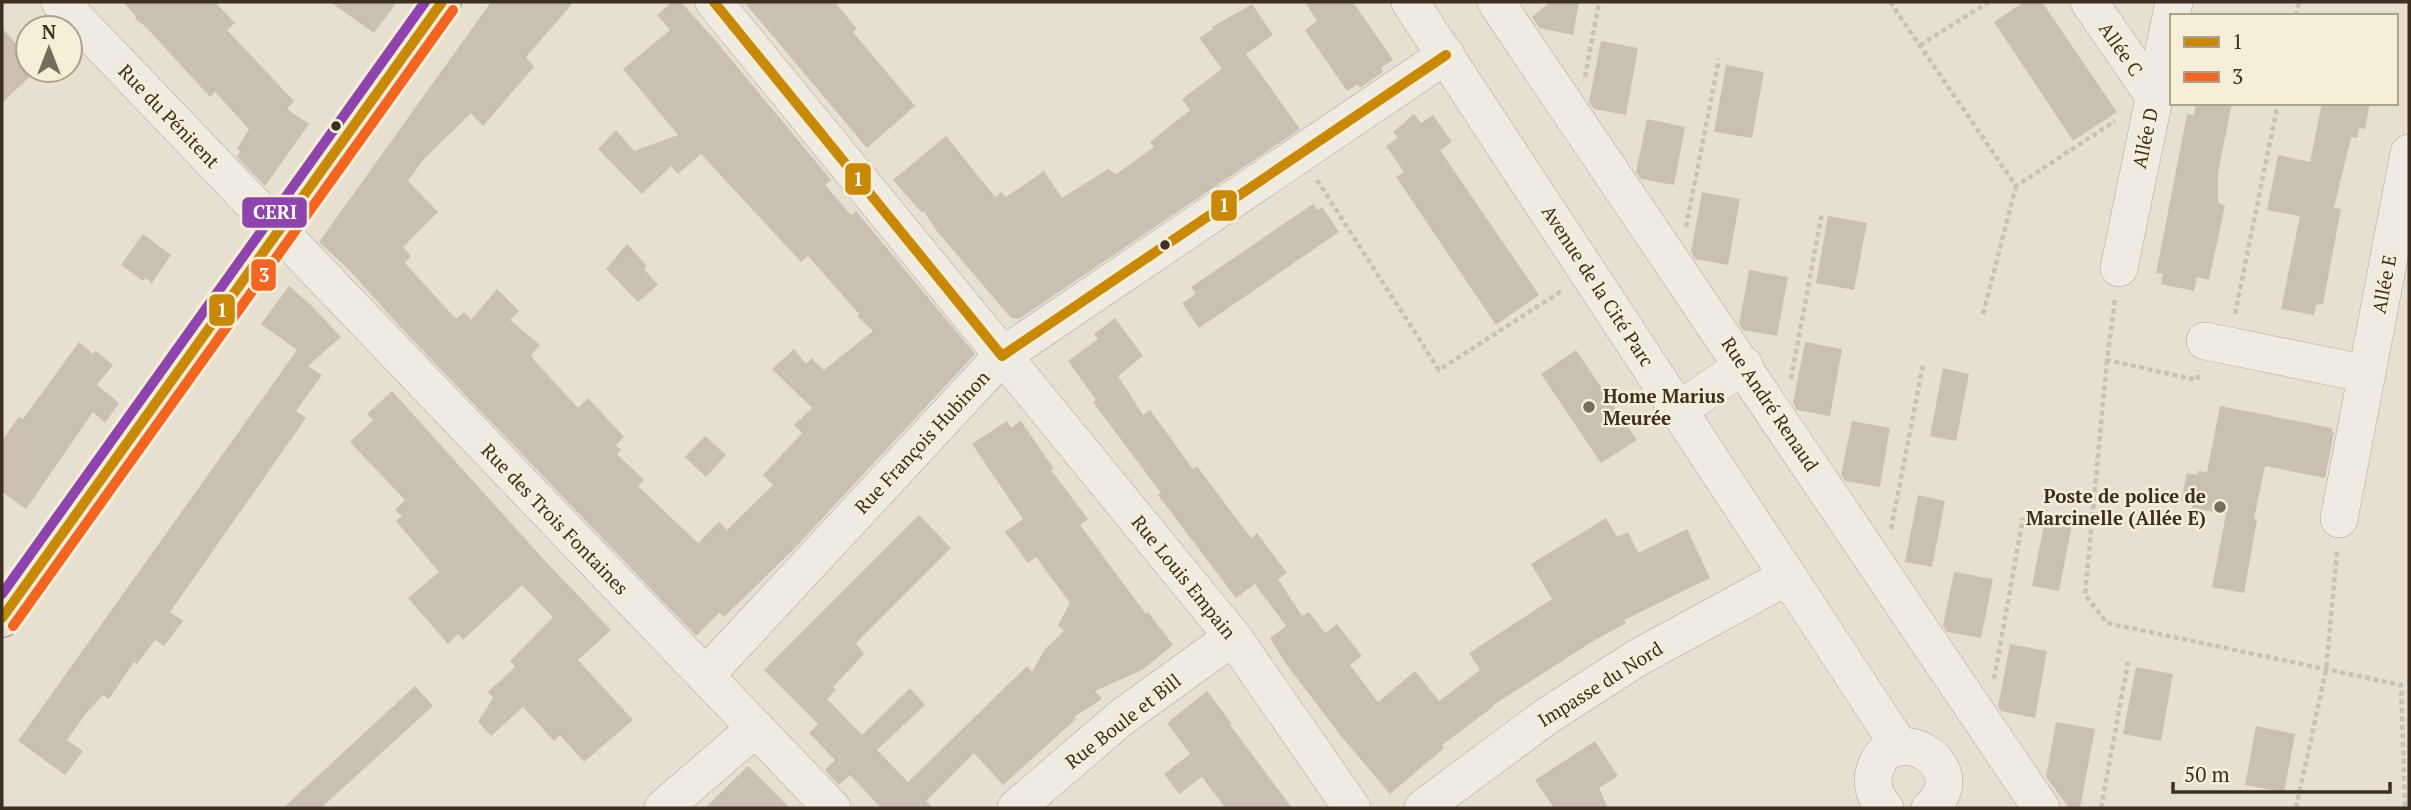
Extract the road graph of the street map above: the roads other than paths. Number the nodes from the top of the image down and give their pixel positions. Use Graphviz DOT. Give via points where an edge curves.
graph roads {
  1 [pos="60,2"];
  2 [pos="442,2"];
  3 [pos="714,2"];
  4 [pos="1410,2"];
  5 [pos="1496,2"];
  6 [pos="2173,5"];
  7 [pos="2095,10"];
  8 [pos="2170,19"];
  9 [pos="1446,55"];
  10 [pos="2154,96"];
  11 [pos="2409,153"];
  12 [pos="278,231"];
  13 [pos="2119,268"];
  14 [pos="2218,344"];
  15 [pos="1002,356"];
  16 [pos="1744,365"];
  17 [pos="2367,374"];
  18 [pos="1679,410"];
  19 [pos="2340,519"];
  20 [pos="1788,576"];
  21 [pos="2,618"];
  22 [pos="1233,637"];
  23 [pos="706,675"];
  24 [pos="756,728"];
  25 [pos="1900,747"];
  26 [pos="1945,803"];
  27 [pos="663,808"];
  28 [pos="832,808"];
  29 [pos="1017,808"];
  30 [pos="1352,808"];
  31 [pos="1423,808"];
  32 [pos="1884,808"];
  33 [pos="2041,808"];
  1 -- 12 [label="street, Rue du Pénitent"];
  2 -- 12 [label="main road"];
  3 -- 15 [label="street, Rue Louis Empain"];
  4 -- 9 [label="street, Avenue de la Cité Parc"];
  5 -- 16 [label="street, Rue André Renaud"];
  6 -- 7 [label="street, Allée D" via="2161,19 2148,24 2127,24"];
  7 -- 10 [label="street, Allée C"];
  8 -- 10 [label="street, Allée D"];
  9 -- 15 [label="street, Rue François Hubinon"];
  9 -- 18 [label="street, Avenue de la Cité Parc"];
  10 -- 13 [label="street, Allée D"];
  11 -- 17 [label="street, Allée E"];
  12 -- 21 [label="main road"];
  12 -- 23 [label="street, Rue des Trois Fontaines"];
  14 -- 17 [label="street"];
  15 -- 22 [label="street, Rue Louis Empain"];
  15 -- 23 [label="street, Rue François Hubinon"];
  16 -- 18 [label="street"];
  16 -- 33 [label="street, Rue André Renaud"];
  17 -- 19 [label="street, Allée E"];
  18 -- 20 [label="street, Avenue de la Cité Parc"];
  20 -- 25 [label="street, Avenue de la Cité Parc"];
  20 -- 31 [label="street, Impasse du Nord" via="1637,658 1558,708"];
  22 -- 29 [label="street, Rue Boule et Bill" via="1122,717"];
  22 -- 30 [label="street, Rue Louis Empain"];
  23 -- 24 [label="street, Rue des Trois Fontaines"];
  24 -- 27 [label="street"];
  24 -- 28 [label="street, Rue des Trois Fontaines"];
  25 -- 26 [label="street" via="1922,749 1931,755 1942,772"];
  25 -- 32 [label="street" via="1882,757 1873,777 1873,788"];
}
